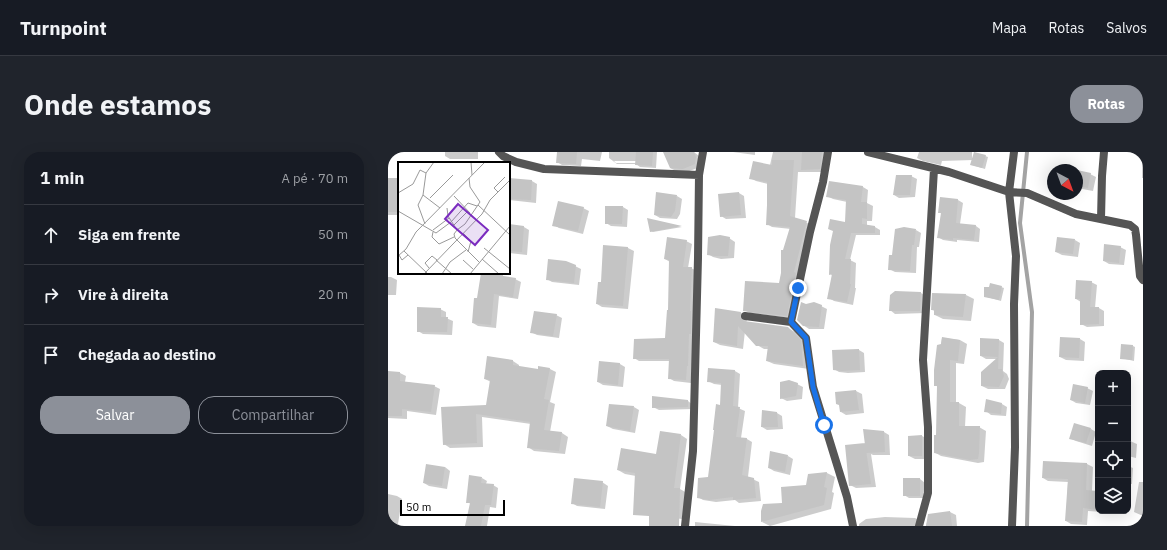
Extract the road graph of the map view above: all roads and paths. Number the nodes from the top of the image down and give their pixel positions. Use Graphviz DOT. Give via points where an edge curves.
graph roads {
  1 [pos="499,152"];
  2 [pos="703,152"];
  3 [pos="828,152"];
  4 [pos="868,152"];
  5 [pos="1014,152"];
  6 [pos="1104,152"];
  7 [pos="934,169"];
  8 [pos="699,175"];
  9 [pos="1013,192"];
  10 [pos="1101,219"];
  11 [pos="1143,280"];
  12 [pos="745,316"];
  13 [pos="791,322"];
  14 [pos="685,526"];
  15 [pos="853,526"];
  16 [pos="919,526"];
  17 [pos="1012,526"];
  1 -- 8 [label="street" via="516,162 544,169"];
  2 -- 8 [label="street"];
  3 -- 13 [label="street"];
  4 -- 7 [label="street"];
  5 -- 9 [label="street"];
  6 -- 10 [label="street"];
  7 -- 9 [label="street"];
  7 -- 16 [label="street" via="923,360 928,427 928,493"];
  8 -- 14 [label="street" via="693,451"];
  9 -- 10 [label="street" via="1027,193 1076,214"];
  9 -- 17 [label="street" via="1016,256"];
  10 -- 11 [label="street" via="1130,224 1135,229 1140,276"];
  12 -- 13 [label="street"];
  13 -- 15 [label="street" via="806,338 813,387 847,497"];
}
